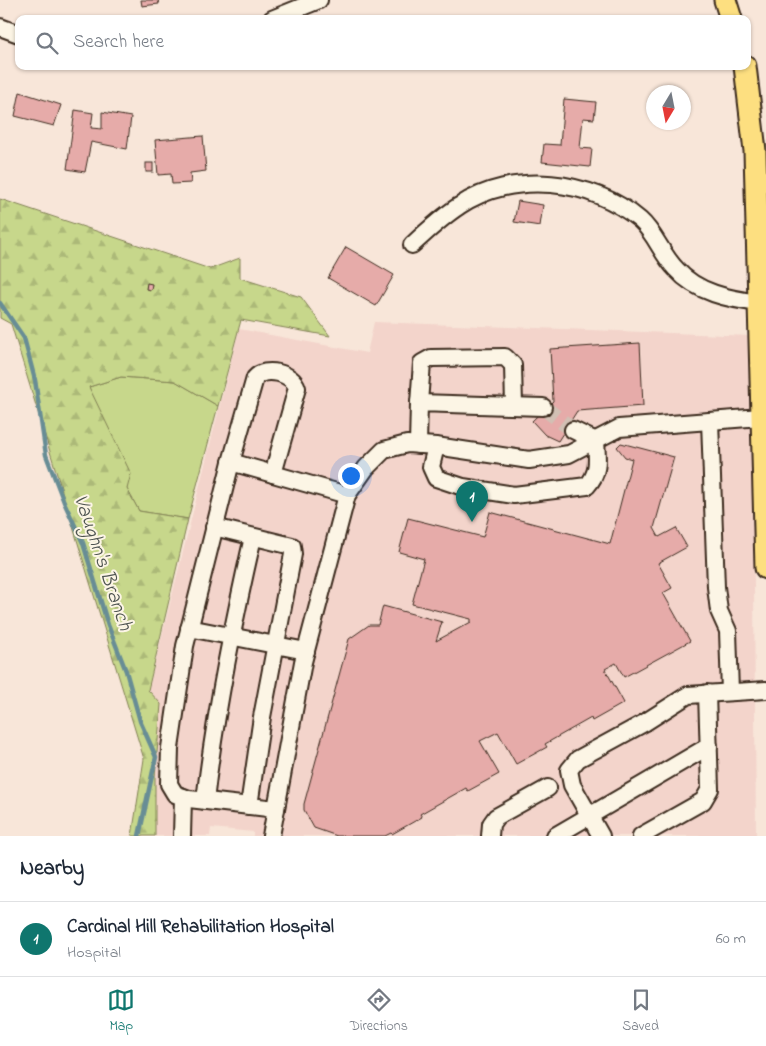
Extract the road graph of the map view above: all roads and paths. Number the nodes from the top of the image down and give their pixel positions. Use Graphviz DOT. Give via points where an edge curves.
graph roads {
  1 [pos="319,0"];
  2 [pos="725,0"];
  3 [pos="282,15"];
  4 [pos="730,15"];
  5 [pos="0,27"];
  6 [pos="15,33"];
  7 [pos="745,70"];
  8 [pos="412,245"];
  9 [pos="759,303"];
  10 [pos="419,403"];
  11 [pos="514,406"];
  12 [pos="543,406"];
  13 [pos="761,417"];
  14 [pos="710,421"];
  15 [pos="573,430"];
  16 [pos="596,441"];
  17 [pos="418,445"];
  18 [pos="436,446"];
  19 [pos="231,462"];
  20 [pos="273,474"];
  21 [pos="347,495"];
  22 [pos="214,527"];
  23 [pos="252,537"];
  24 [pos="766,568"];
  25 [pos="189,628"];
  26 [pos="229,636"];
  27 [pos="276,645"];
  28 [pos="306,651"];
  29 [pos="766,690"];
  30 [pos="730,692"];
  31 [pos="707,693"];
  32 [pos="709,746"];
  33 [pos="548,788"];
  34 [pos="183,797"];
  35 [pos="205,801"];
  36 [pos="248,806"];
  37 [pos="276,809"];
  38 [pos="590,816"];
  39 [pos="182,836"];
  40 [pos="271,836"];
  41 [pos="490,836"];
  42 [pos="555,836"];
  43 [pos="602,836"];
  44 [pos="641,836"];
  1 -- 3 [label="street"];
  2 -- 4 [label="main road"];
  5 -- 6 [label="street"];
  7 -- 9 [label="main road" via="755,150"];
  8 -- 9 [label="street" via="460,205 486,193 522,183 573,186 619,204 641,222 676,270 703,290"];
  9 -- 13 [label="main road"];
  10 -- 11 [label="street"];
  10 -- 11 [label="street" via="422,363 431,358 505,357 513,365"];
  10 -- 17 [label="street"];
  11 -- 12 [label="street"];
  13 -- 14 [label="street"];
  13 -- 24 [label="main road"];
  14 -- 16 [label="street" via="619,428"];
  14 -- 30 [label="street" via="716,588 719,610 728,631"];
  15 -- 16 [label="street"];
  16 -- 18 [label="street" via="569,454 530,460"];
  16 -- 18 [label="street" via="598,466 586,486 514,495 463,487 436,478 432,467"];
  17 -- 18 [label="street"];
  17 -- 21 [label="street" via="407,444 384,450"];
  19 -- 20 [label="street"];
  19 -- 20 [label="street" via="255,378 267,371 290,377 297,388"];
  19 -- 22 [label="street"];
  20 -- 21 [label="street"];
  21 -- 28 [label="street"];
  22 -- 23 [label="street"];
  22 -- 25 [label="street"];
  23 -- 26 [label="street"];
  23 -- 27 [label="street" via="292,546"];
  25 -- 26 [label="street"];
  25 -- 34 [label="street" via="170,748 170,784 175,794"];
  26 -- 27 [label="street"];
  26 -- 35 [label="street"];
  27 -- 28 [label="street"];
  27 -- 36 [label="street"];
  28 -- 37 [label="street"];
  29 -- 30 [label="street"];
  30 -- 31 [label="street"];
  31 -- 32 [label="street"];
  31 -- 38 [label="street" via="688,694 644,724 578,759 569,770 572,785"];
  32 -- 38 [label="street"];
  32 -- 44 [label="street" via="710,789 703,801"];
  33 -- 41 [label="street" via="496,817 491,824"];
  34 -- 35 [label="street"];
  34 -- 39 [label="street"];
  35 -- 36 [label="street"];
  36 -- 37 [label="street"];
  37 -- 40 [label="street"];
  38 -- 42 [label="street"];
  38 -- 43 [label="street"];
}
